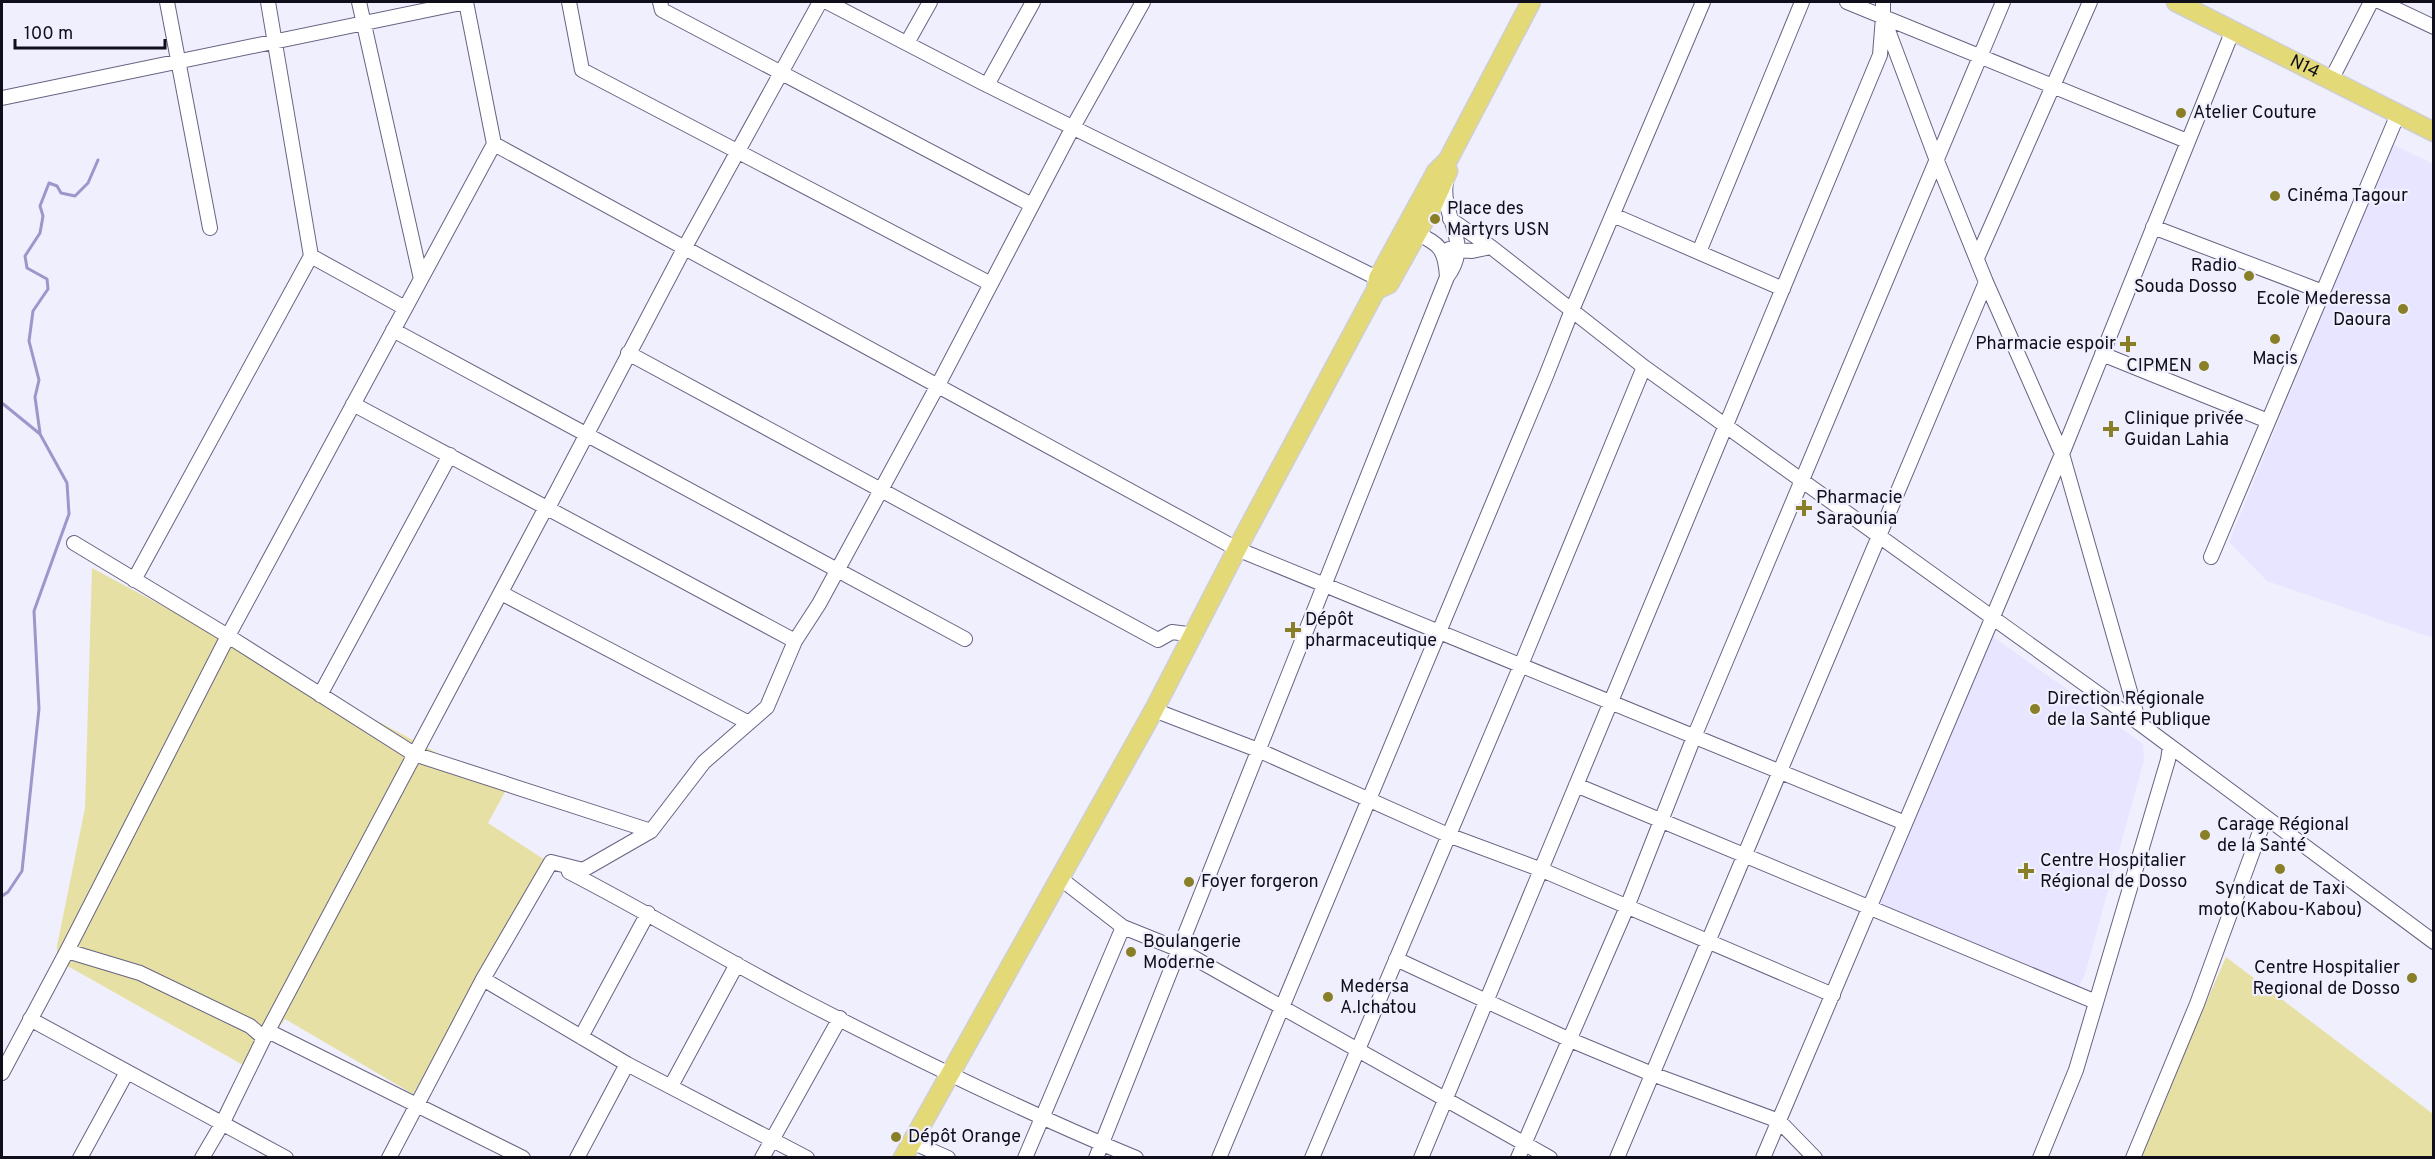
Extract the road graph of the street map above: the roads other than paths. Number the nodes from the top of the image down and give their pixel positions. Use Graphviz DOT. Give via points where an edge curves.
graph roads {
  1 [pos="168,2"];
  2 [pos="268,2"];
  3 [pos="359,2"];
  4 [pos="466,2"];
  5 [pos="569,2"];
  6 [pos="660,2"];
  7 [pos="820,2"];
  8 [pos="827,2"];
  9 [pos="930,2"];
  10 [pos="1033,2"];
  11 [pos="1143,2"];
  12 [pos="1531,2"];
  13 [pos="1703,2"];
  14 [pos="1802,2"];
  15 [pos="1847,2"];
  16 [pos="1883,2"];
  17 [pos="2003,2"];
  18 [pos="2090,2"];
  19 [pos="2371,2"];
  20 [pos="2381,2"];
  21 [pos="2181,3"];
  22 [pos="1883,17"];
  23 [pos="364,23"];
  24 [pos="2433,27"];
  25 [pos="2234,30"];
  26 [pos="276,41"];
  27 [pos="907,43"];
  28 [pos="1980,57"];
  29 [pos="179,61"];
  30 [pos="781,73"];
  31 [pos="2331,80"];
  32 [pos="987,85"];
  33 [pos="2054,88"];
  34 [pos="2,98"];
  35 [pos="2398,114"];
  36 [pos="1073,127"];
  37 [pos="2433,132"];
  38 [pos="2187,141"];
  39 [pos="494,144"];
  40 [pos="737,153"];
  41 [pos="1937,161"];
  42 [pos="1448,168"];
  43 [pos="1428,202"];
  44 [pos="1032,205"];
  45 [pos="1613,215"];
  46 [pos="1452,221"];
  47 [pos="2153,227"];
  48 [pos="210,228"];
  49 [pos="1412,231"];
  50 [pos="685,247"];
  51 [pos="1491,247"];
  52 [pos="1441,248"];
  53 [pos="1698,252"];
  54 [pos="1461,255"];
  55 [pos="311,256"];
  56 [pos="1977,258"];
  57 [pos="1447,277"];
  58 [pos="421,279"];
  59 [pos="1986,282"];
  60 [pos="991,284"];
  61 [pos="1381,284"];
  62 [pos="1783,289"];
  63 [pos="2323,292"];
  64 [pos="405,308"];
  65 [pos="1572,310"];
  66 [pos="393,330"];
  67 [pos="628,353"];
  68 [pos="2102,354"];
  69 [pos="1644,366"];
  70 [pos="938,385"];
  71 [pos="353,404"];
  72 [pos="2268,421"];
  73 [pos="1726,426"];
  74 [pos="585,435"];
  75 [pos="2062,453"];
  76 [pos="450,455"];
  77 [pos="1802,480"];
  78 [pos="880,491"];
  79 [pos="548,508"];
  80 [pos="1879,535"];
  81 [pos="74,543"];
  82 [pos="1237,549"];
  83 [pos="2211,557"];
  84 [pos="837,571"];
  85 [pos="134,580"];
  86 [pos="1324,584"];
  87 [pos="501,593"];
  88 [pos="1992,619"];
  89 [pos="1440,632"];
  90 [pos="1195,635"];
  91 [pos="228,636"];
  92 [pos="965,639"];
  93 [pos="795,641"];
  94 [pos="1521,665"];
  95 [pos="320,695"];
  96 [pos="1611,702"];
  97 [pos="1154,710"];
  98 [pos="749,723"];
  99 [pos="2139,723"];
  100 [pos="1694,736"];
  101 [pos="2169,746"];
  102 [pos="1258,750"];
  103 [pos="414,754"];
  104 [pos="1779,771"];
  105 [pos="1576,785"];
  106 [pos="1370,799"];
  107 [pos="2265,818"];
  108 [pos="1660,820"];
  109 [pos="1905,823"];
  110 [pos="651,831"];
  111 [pos="1448,835"];
  112 [pos="1744,855"];
  113 [pos="551,862"];
  114 [pos="1542,870"];
  115 [pos="1061,879"];
  116 [pos="1627,907"];
  117 [pos="1869,908"];
  118 [pos="648,913"];
  119 [pos="1123,927"];
  120 [pos="1708,942"];
  121 [pos="2433,942"];
  122 [pos="1180,950"];
  123 [pos="67,951"];
  124 [pos="1396,959"];
  125 [pos="737,964"];
  126 [pos="483,979"];
  127 [pos="1833,995"];
  128 [pos="1487,1000"];
  129 [pos="2096,1002"];
  130 [pos="1283,1009"];
  131 [pos="840,1018"];
  132 [pos="30,1019"];
  133 [pos="266,1034"];
  134 [pos="581,1037"];
  135 [pos="1568,1039"];
  136 [pos="1358,1050"];
  137 [pos="627,1064"];
  138 [pos="127,1071"];
  139 [pos="2,1073"];
  140 [pos="1652,1074"];
  141 [pos="950,1075"];
  142 [pos="671,1086"];
  143 [pos="1446,1099"];
  144 [pos="416,1103"];
  145 [pos="1042,1116"];
  146 [pos="1779,1121"];
  147 [pos="222,1124"];
  148 [pos="772,1138"];
  149 [pos="1101,1143"];
  150 [pos="1524,1143"];
  151 [pos="908,1150"];
  152 [pos="84,1156"];
  153 [pos="202,1158"];
  154 [pos="286,1158"];
  155 [pos="389,1158"];
  156 [pos="523,1158"];
  157 [pos="577,1158"];
  158 [pos="762,1158"];
  159 [pos="807,1158"];
  160 [pos="948,1158"];
  161 [pos="1024,1158"];
  162 [pos="1096,1158"];
  163 [pos="1136,1158"];
  164 [pos="1220,1158"];
  165 [pos="1312,1158"];
  166 [pos="1421,1158"];
  167 [pos="1518,1158"];
  168 [pos="1550,1158"];
  169 [pos="1617,1158"];
  170 [pos="1763,1158"];
  171 [pos="1815,1158"];
  172 [pos="2040,1158"];
  173 [pos="2133,1158"];
  1 -- 29 [label="street"];
  2 -- 26 [label="street"];
  3 -- 23 [label="street"];
  4 -- 23 [label="street"];
  4 -- 39 [label="street"];
  5 -- 40 [label="street" via="582,70"];
  6 -- 30 [label="street" via="662,10"];
  7 -- 30 [label="street"];
  8 -- 27 [label="street"];
  9 -- 27 [label="street"];
  10 -- 32 [label="street"];
  11 -- 36 [label="street"];
  12 -- 42 [label="main road"];
  13 -- 45 [label="street"];
  14 -- 53 [label="street"];
  15 -- 22 [label="street"];
  16 -- 22 [label="street"];
  17 -- 28 [label="street"];
  18 -- 33 [label="street"];
  19 -- 31 [label="street"];
  20 -- 24 [label="street"];
  21 -- 25 [label="main road, N14"];
  22 -- 28 [label="street"];
  22 -- 41 [label="street"];
  22 -- 62 [label="street" via="1880,56"];
  23 -- 26 [label="street"];
  23 -- 58 [label="street"];
  25 -- 31 [label="main road, N14"];
  25 -- 38 [label="street"];
  26 -- 29 [label="street"];
  26 -- 55 [label="street"];
  27 -- 32 [label="street"];
  28 -- 33 [label="street"];
  28 -- 41 [label="street"];
  29 -- 34 [label="street"];
  29 -- 48 [label="street"];
  30 -- 40 [label="street"];
  30 -- 44 [label="street"];
  31 -- 35 [label="main road, N14"];
  32 -- 36 [label="street"];
  33 -- 38 [label="street"];
  33 -- 56 [label="street"];
  35 -- 37 [label="main road, N14"];
  35 -- 63 [label="street"];
  36 -- 44 [label="street"];
  36 -- 61 [label="street"];
  38 -- 47 [label="street"];
  39 -- 50 [label="street"];
  39 -- 58 [label="street"];
  40 -- 50 [label="street"];
  40 -- 60 [label="street"];
  41 -- 56 [label="street"];
  41 -- 77 [label="street"];
  42 -- 43 [label="main road"];
  42 -- 46 [label="street" via="1446,201"];
  43 -- 46 [label="street"];
  43 -- 49 [label="main road"];
  44 -- 60 [label="street"];
  45 -- 53 [label="street"];
  45 -- 65 [label="street"];
  46 -- 51 [label="street"];
  46 -- 54 [label="street"];
  47 -- 63 [label="street"];
  47 -- 68 [label="street"];
  49 -- 52 [label="street"];
  49 -- 61 [label="main road"];
  50 -- 67 [label="street"];
  50 -- 70 [label="street"];
  51 -- 54 [label="street"];
  51 -- 65 [label="street"];
  52 -- 54 [label="street"];
  52 -- 57 [label="street"];
  53 -- 62 [label="street"];
  54 -- 57 [label="street"];
  55 -- 64 [label="street"];
  55 -- 85 [label="street"];
  56 -- 59 [label="street"];
  57 -- 86 [label="street"];
  58 -- 64 [label="street"];
  59 -- 75 [label="street"];
  59 -- 80 [label="street"];
  60 -- 70 [label="street"];
  61 -- 82 [label="main road"];
  62 -- 73 [label="street"];
  63 -- 72 [label="street"];
  64 -- 66 [label="street"];
  65 -- 69 [label="street"];
  65 -- 89 [label="street"];
  66 -- 71 [label="street"];
  66 -- 74 [label="street"];
  67 -- 74 [label="street"];
  67 -- 78 [label="street"];
  68 -- 72 [label="street"];
  68 -- 75 [label="street"];
  69 -- 73 [label="street"];
  69 -- 94 [label="street"];
  70 -- 78 [label="street"];
  70 -- 82 [label="street"];
  71 -- 76 [label="street"];
  71 -- 91 [label="street"];
  72 -- 83 [label="street"];
  73 -- 77 [label="street"];
  73 -- 96 [label="street"];
  74 -- 79 [label="street"];
  74 -- 84 [label="street"];
  75 -- 88 [label="street"];
  75 -- 99 [label="street"];
  76 -- 79 [label="street"];
  76 -- 95 [label="street"];
  77 -- 80 [label="street"];
  77 -- 100 [label="street"];
  78 -- 84 [label="street"];
  78 -- 90 [label="street" via="1158,640 1172,632"];
  79 -- 87 [label="street"];
  79 -- 93 [label="street"];
  80 -- 88 [label="street"];
  80 -- 104 [label="street"];
  81 -- 85 [label="street"];
  82 -- 86 [label="street"];
  82 -- 90 [label="main road"];
  84 -- 92 [label="street"];
  84 -- 93 [label="street"];
  85 -- 91 [label="street"];
  86 -- 89 [label="street"];
  86 -- 102 [label="street"];
  87 -- 98 [label="street"];
  87 -- 103 [label="street"];
  88 -- 99 [label="street"];
  88 -- 109 [label="street"];
  89 -- 94 [label="street"];
  89 -- 106 [label="street"];
  90 -- 97 [label="main road"];
  91 -- 95 [label="street"];
  91 -- 123 [label="street"];
  93 -- 98 [label="street" via="767,707"];
  94 -- 96 [label="street"];
  94 -- 111 [label="street"];
  95 -- 103 [label="street"];
  96 -- 100 [label="street"];
  96 -- 105 [label="street"];
  97 -- 102 [label="street"];
  97 -- 115 [label="main road"];
  98 -- 110 [label="street" via="704,762"];
  99 -- 101 [label="street"];
  100 -- 104 [label="street"];
  100 -- 108 [label="street"];
  101 -- 107 [label="street"];
  101 -- 129 [label="street"];
  102 -- 106 [label="street"];
  102 -- 122 [label="street"];
  103 -- 110 [label="street"];
  103 -- 133 [label="street"];
  104 -- 109 [label="street"];
  104 -- 112 [label="street"];
  105 -- 108 [label="street"];
  105 -- 114 [label="street"];
  106 -- 111 [label="street"];
  106 -- 130 [label="street"];
  107 -- 121 [label="street"];
  107 -- 173 [label="street" via="2197,1004"];
  108 -- 112 [label="street"];
  108 -- 116 [label="street"];
  109 -- 117 [label="street"];
  110 -- 113 [label="street" via="583,870"];
  111 -- 114 [label="street"];
  111 -- 124 [label="street"];
  112 -- 117 [label="street"];
  112 -- 120 [label="street"];
  113 -- 118 [label="street"];
  113 -- 126 [label="street"];
  114 -- 116 [label="street"];
  114 -- 128 [label="street"];
  115 -- 119 [label="street"];
  115 -- 141 [label="main road"];
  116 -- 120 [label="street"];
  116 -- 135 [label="street"];
  117 -- 127 [label="street"];
  117 -- 129 [label="street"];
  118 -- 125 [label="street"];
  118 -- 134 [label="street"];
  119 -- 122 [label="street"];
  119 -- 145 [label="street"];
  120 -- 127 [label="street"];
  120 -- 140 [label="street"];
  122 -- 130 [label="street"];
  122 -- 149 [label="street"];
  123 -- 132 [label="street"];
  123 -- 133 [label="street" via="140,973"];
  124 -- 128 [label="street"];
  124 -- 136 [label="street"];
  125 -- 131 [label="street"];
  125 -- 142 [label="street"];
  126 -- 134 [label="street"];
  126 -- 144 [label="street"];
  127 -- 146 [label="street"];
  128 -- 135 [label="street"];
  128 -- 143 [label="street"];
  129 -- 172 [label="street" via="2076,1070"];
  130 -- 136 [label="street"];
  130 -- 164 [label="street"];
  131 -- 141 [label="street"];
  131 -- 148 [label="street"];
  132 -- 138 [label="street"];
  132 -- 139 [label="street"];
  133 -- 144 [label="street"];
  133 -- 147 [label="street"];
  134 -- 137 [label="street"];
  135 -- 140 [label="street"];
  135 -- 150 [label="street"];
  136 -- 143 [label="street"];
  136 -- 165 [label="street"];
  137 -- 142 [label="street"];
  137 -- 157 [label="street"];
  138 -- 147 [label="street"];
  138 -- 152 [label="street"];
  140 -- 146 [label="street"];
  140 -- 169 [label="street"];
  141 -- 145 [label="street"];
  141 -- 151 [label="main road"];
  142 -- 148 [label="street"];
  143 -- 150 [label="street"];
  143 -- 166 [label="street"];
  144 -- 155 [label="street"];
  144 -- 156 [label="street"];
  145 -- 149 [label="street"];
  145 -- 161 [label="street"];
  146 -- 170 [label="street"];
  146 -- 171 [label="street"];
  147 -- 153 [label="street"];
  147 -- 154 [label="street"];
  148 -- 158 [label="street"];
  148 -- 159 [label="street"];
  149 -- 162 [label="street"];
  149 -- 163 [label="street"];
  150 -- 167 [label="street"];
  150 -- 168 [label="street"];
  151 -- 160 [label="street"];
}
